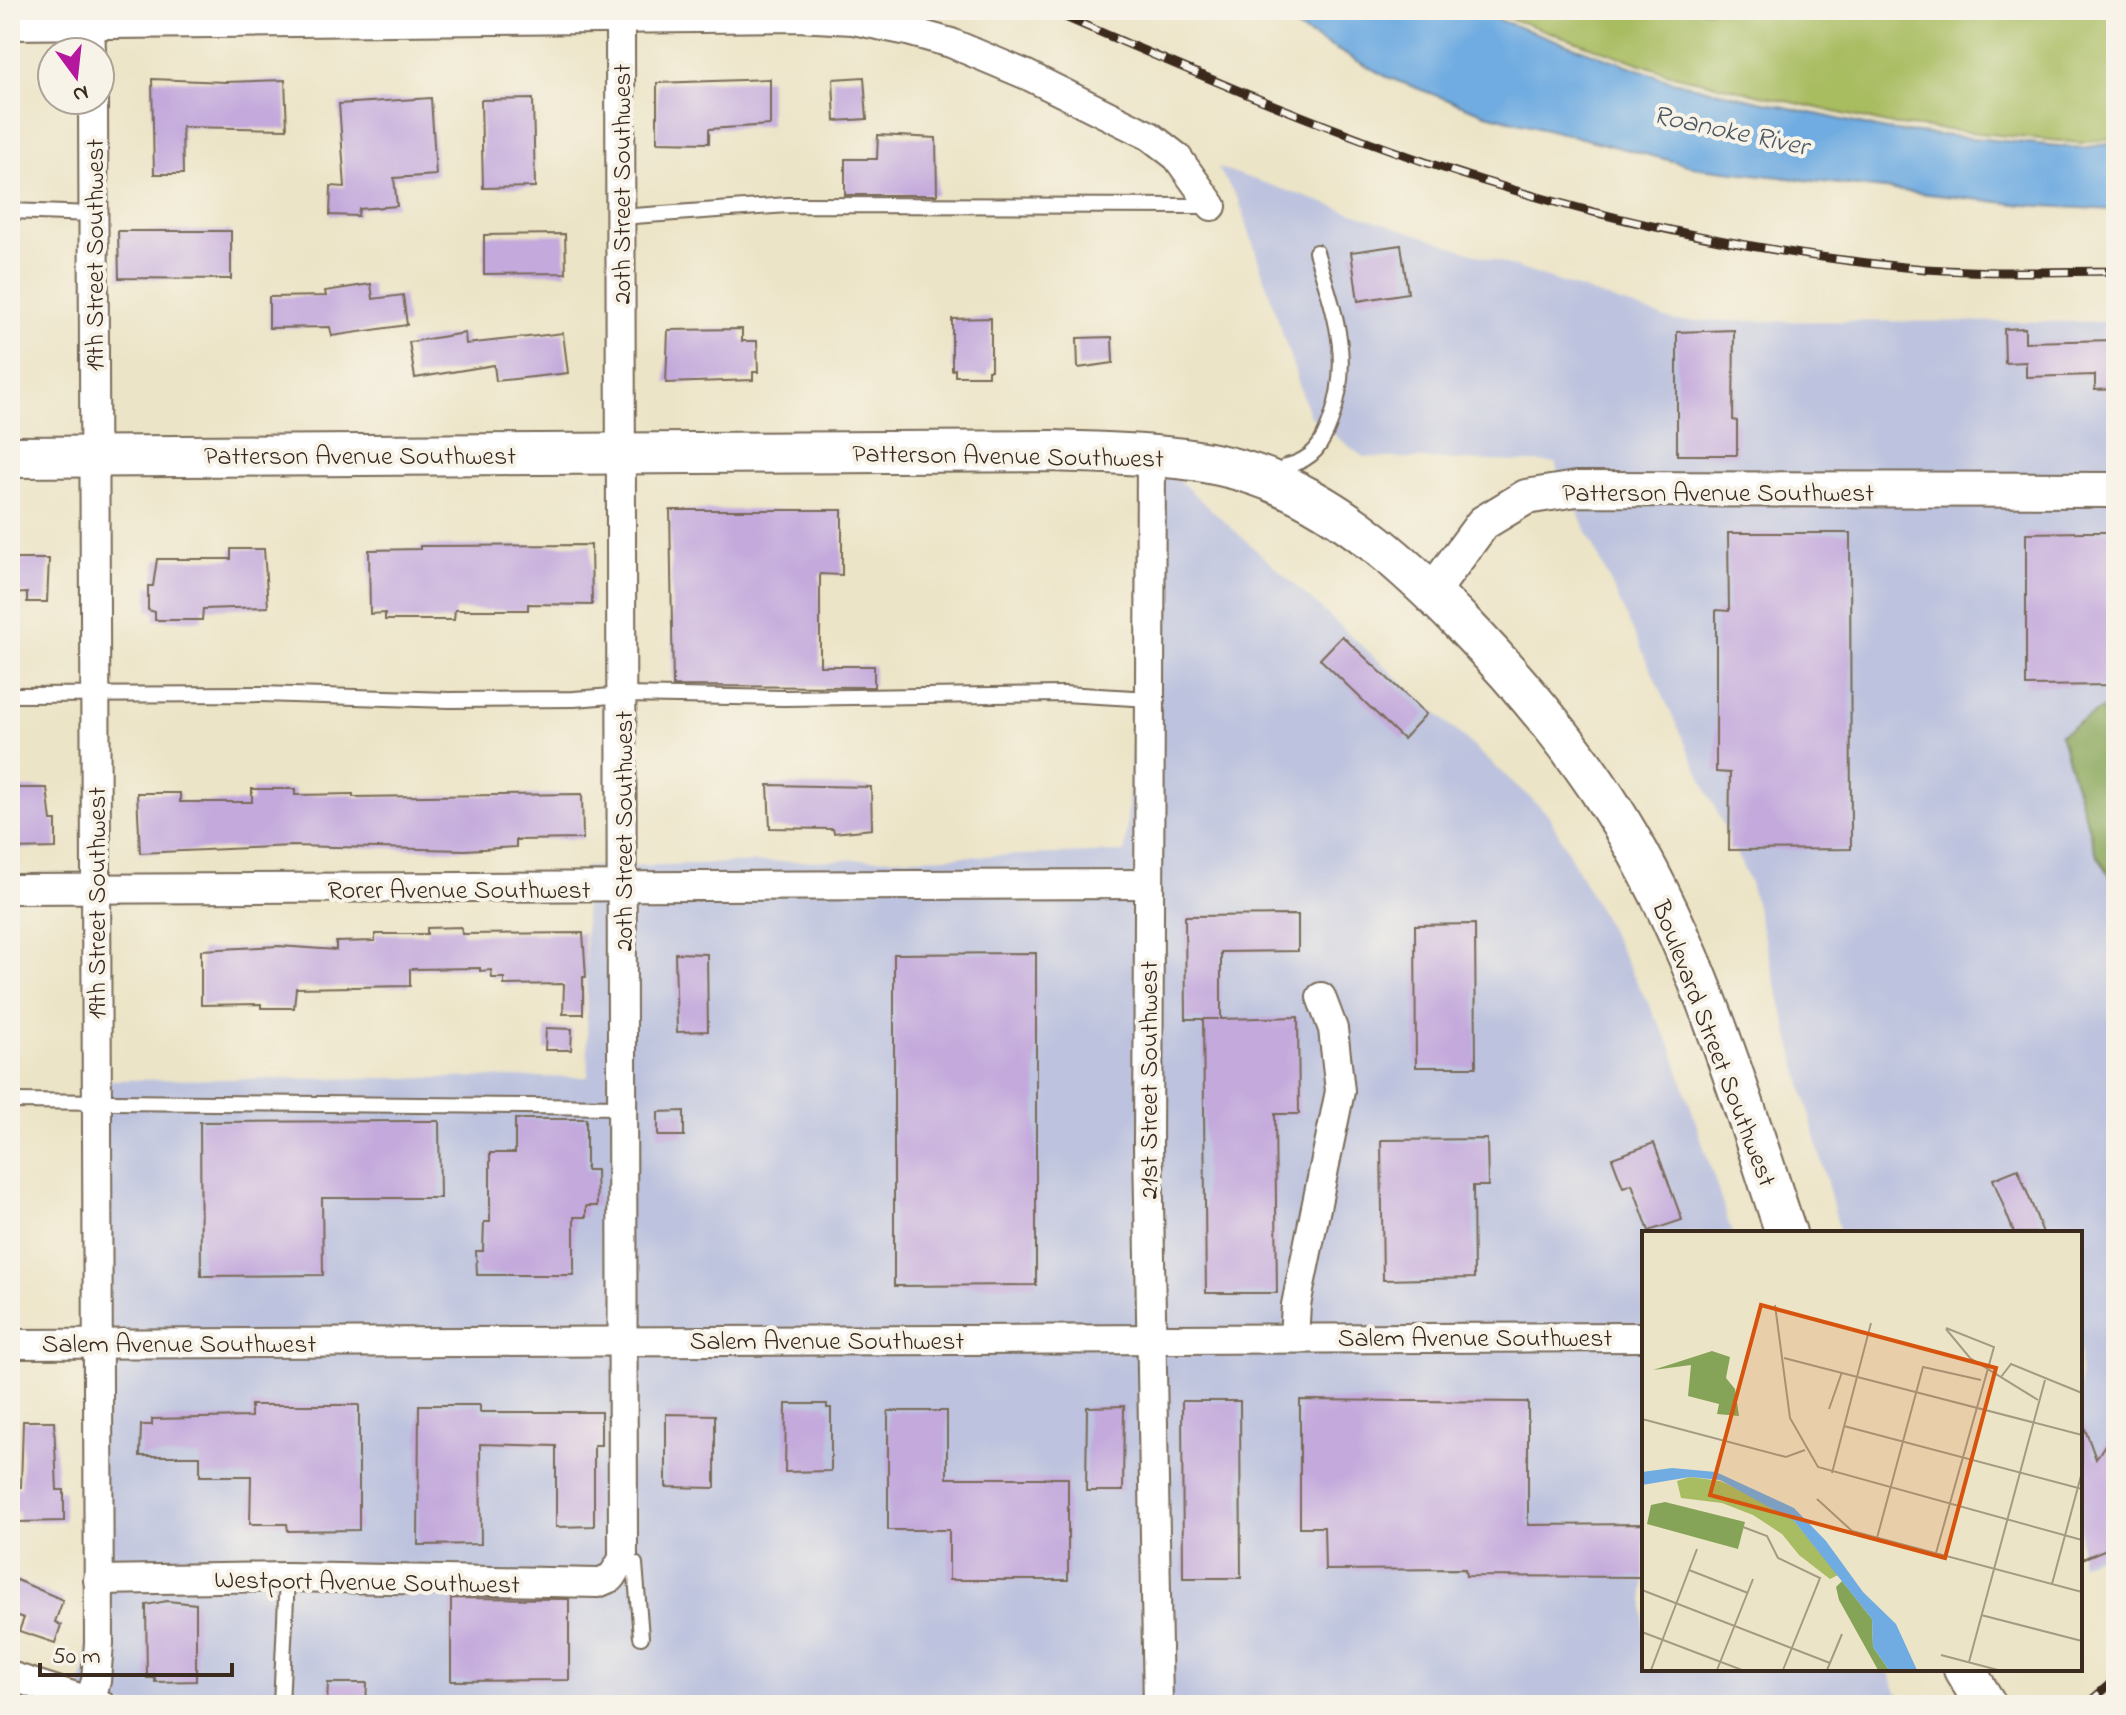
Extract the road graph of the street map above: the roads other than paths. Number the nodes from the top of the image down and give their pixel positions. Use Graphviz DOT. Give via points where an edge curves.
graph roads {
  1 [pos="620,19"];
  2 [pos="10,25"];
  3 [pos="78,36"];
  4 [pos="116,37"];
  5 [pos="93,116"];
  6 [pos="1212,206"];
  7 [pos="10,211"];
  8 [pos="93,214"];
  9 [pos="620,217"];
  10 [pos="1316,252"];
  11 [pos="623,454"];
  12 [pos="1151,455"];
  13 [pos="95,456"];
  14 [pos="10,457"];
  15 [pos="1283,475"];
  16 [pos="2116,490"];
  17 [pos="1432,592"];
  18 [pos="96,694"];
  19 [pos="10,695"];
  20 [pos="624,695"];
  21 [pos="1151,699"];
  22 [pos="1149,884"];
  23 [pos="623,888"];
  24 [pos="10,889"];
  25 [pos="96,889"];
  26 [pos="1321,997"];
  27 [pos="10,1101"];
  28 [pos="95,1104"];
  29 [pos="623,1107"];
  30 [pos="1785,1231"];
  31 [pos="1642,1337"];
  32 [pos="1152,1338"];
  33 [pos="1294,1338"];
  34 [pos="624,1341"];
  35 [pos="99,1343"];
  36 [pos="10,1344"];
  37 [pos="623,1559"];
  38 [pos="287,1577"];
  39 [pos="98,1580"];
  40 [pos="641,1637"];
  41 [pos="1965,1671"];
  42 [pos="10,1676"];
  43 [pos="93,1704"];
  44 [pos="281,1705"];
  45 [pos="1158,1705"];
  46 [pos="1986,1705"];
  1 -- 4 [label="street"];
  1 -- 6 [label="street" via="853,20 951,43 1150,136 1177,157"];
  1 -- 9 [label="street, 20th Street Southwest"];
  2 -- 3 [label="street"];
  5 -- 8 [label="street, 19th Street Southwest"];
  6 -- 9 [label="lane" via="788,205"];
  7 -- 8 [label="lane"];
  8 -- 13 [label="street, 19th Street Southwest"];
  9 -- 11 [label="street, 20th Street Southwest"];
  10 -- 15 [label="lane" via="1338,327 1343,364 1338,398 1317,451"];
  11 -- 12 [label="main road, Patterson Avenue Southwest"];
  11 -- 13 [label="main road, Patterson Avenue Southwest"];
  11 -- 20 [label="street, 20th Street Southwest"];
  12 -- 15 [label="main road, Patterson Avenue Southwest"];
  12 -- 21 [label="street, 21st Street Southwest"];
  13 -- 14 [label="main road, Patterson Avenue Southwest"];
  13 -- 18 [label="street, 19th Street Southwest"];
  15 -- 17 [label="main road, Patterson Avenue Southwest"];
  16 -- 17 [label="street, Patterson Avenue Southwest" via="1576,489 1526,497 1483,523"];
  17 -- 30 [label="main road, Boulevard Street Southwest" via="1540,711 1628,834 1693,967"];
  18 -- 19 [label="lane"];
  18 -- 20 [label="lane" via="449,700"];
  18 -- 25 [label="street, 19th Street Southwest"];
  20 -- 21 [label="lane" via="1064,694"];
  20 -- 23 [label="street, 20th Street Southwest"];
  21 -- 22 [label="street, 21st Street Southwest"];
  22 -- 23 [label="street, Rorer Avenue Southwest"];
  22 -- 32 [label="street, 21st Street Southwest"];
  23 -- 25 [label="street, Rorer Avenue Southwest"];
  23 -- 29 [label="street, 20th Street Southwest"];
  24 -- 25 [label="street, Rorer Avenue Southwest"];
  25 -- 28 [label="street, 19th Street Southwest"];
  26 -- 33 [label="street" via="1338,1057 1340,1091 1296,1305"];
  27 -- 28 [label="lane"];
  28 -- 29 [label="lane"];
  28 -- 35 [label="street, 19th Street Southwest"];
  29 -- 34 [label="street, 20th Street Southwest"];
  31 -- 33 [label="street, Salem Avenue Southwest"];
  32 -- 33 [label="street, Salem Avenue Southwest"];
  32 -- 34 [label="street, Salem Avenue Southwest"];
  32 -- 45 [label="street, 21st Street Southwest"];
  34 -- 35 [label="street, Salem Avenue Southwest"];
  34 -- 37 [label="street, 20th Street Southwest"];
  35 -- 36 [label="street, Salem Avenue Southwest"];
  35 -- 39 [label="street, 19th Street Southwest"];
  37 -- 38 [label="street, Westport Avenue Southwest" via="612,1577 598,1583"];
  37 -- 40 [label="lane, 20th Street Southwest" via="635,1564"];
  38 -- 39 [label="street, Westport Avenue Southwest"];
  38 -- 44 [label="lane"];
  39 -- 43 [label="street, 19th Street Southwest"];
  41 -- 46 [label="main road"];
  42 -- 43 [label="street"];
}
